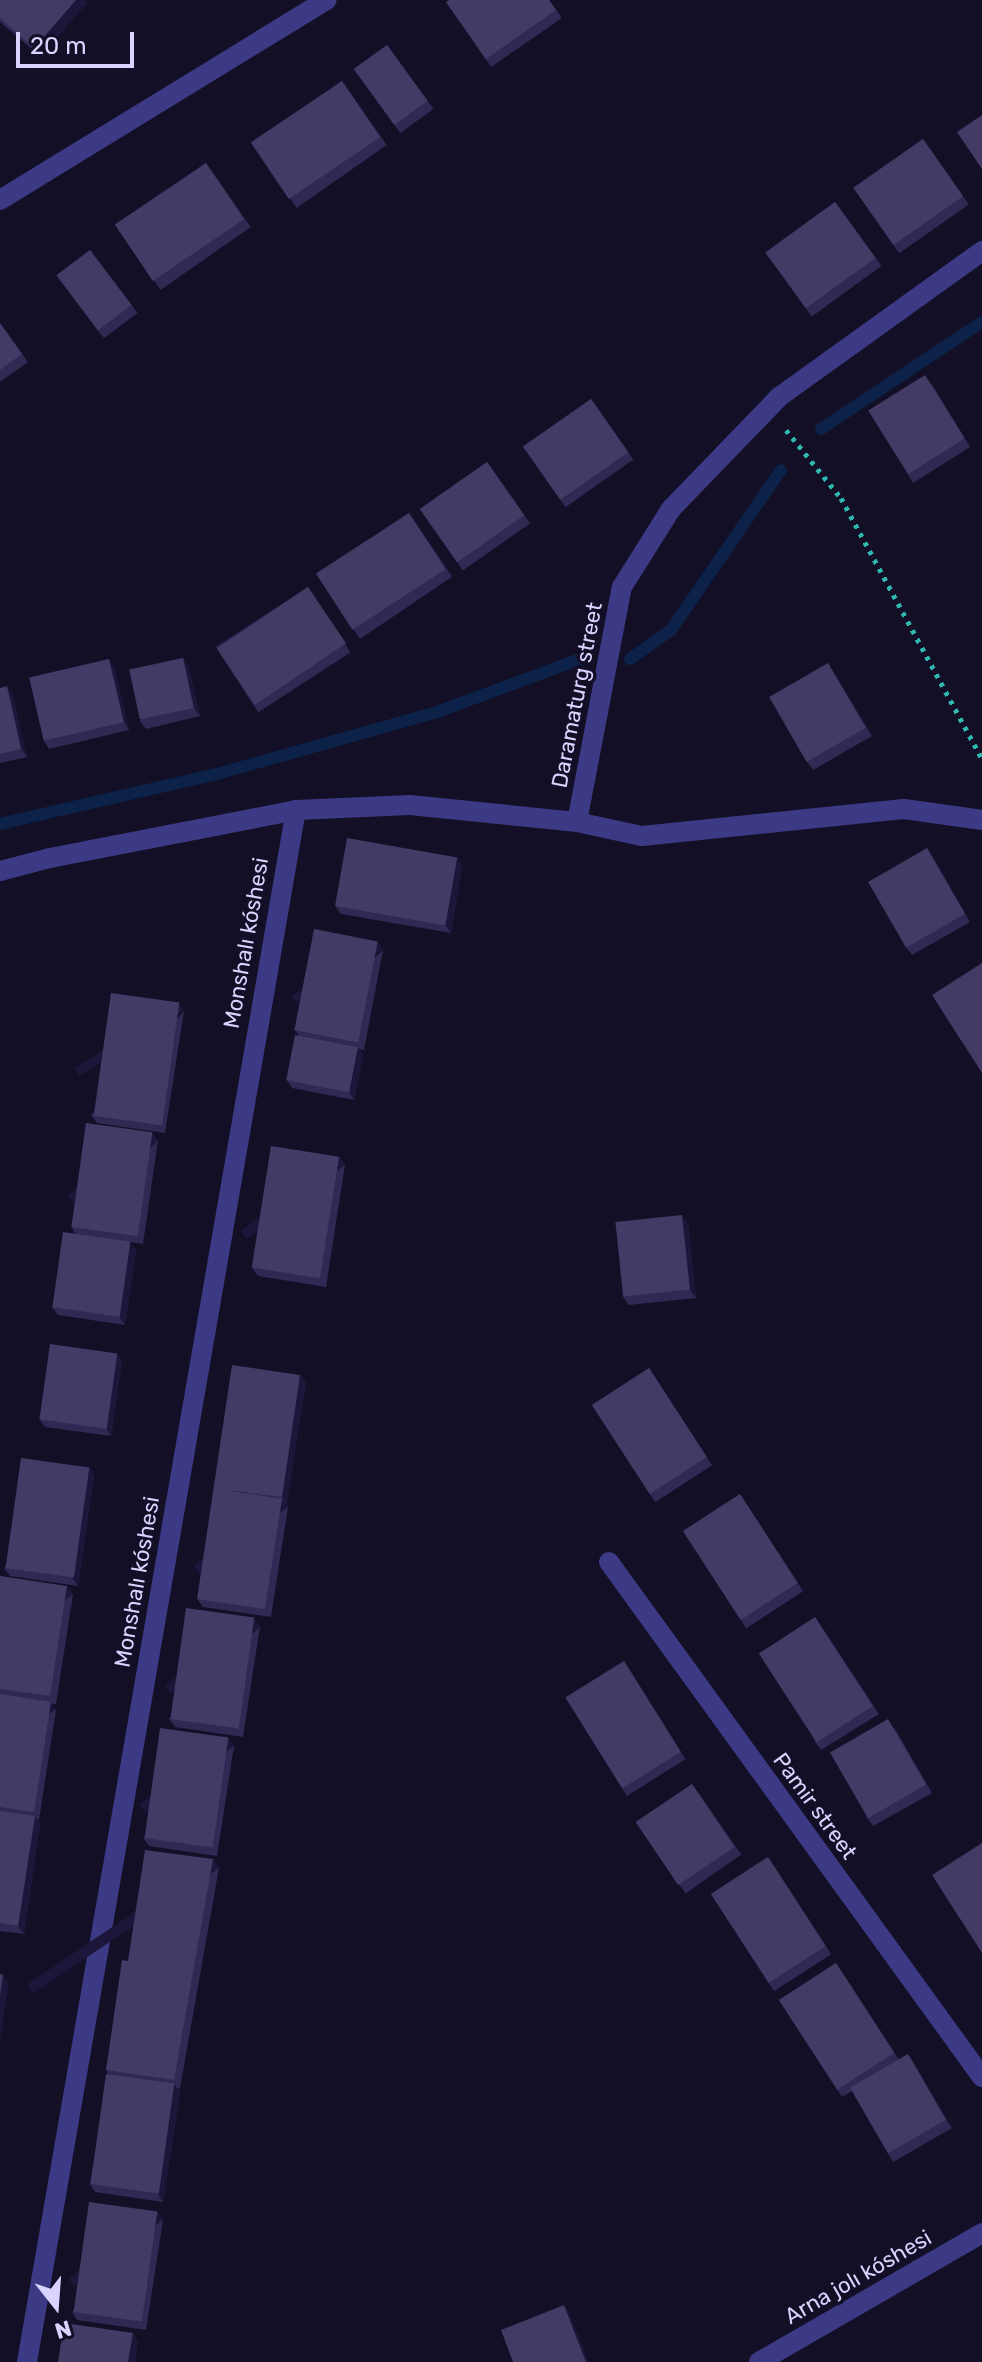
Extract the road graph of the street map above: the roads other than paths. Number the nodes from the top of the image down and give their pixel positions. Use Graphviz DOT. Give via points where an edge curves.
graph roads {
  1 [pos="327,0"];
  2 [pos="0,200"];
  3 [pos="982,251"];
  4 [pos="296,810"];
  5 [pos="982,820"];
  6 [pos="577,822"];
  7 [pos="0,871"];
  8 [pos="609,1562"];
  9 [pos="982,2077"];
  10 [pos="982,2233"];
  11 [pos="27,2362"];
  12 [pos="759,2362"];
  1 -- 2 [label="street"];
  3 -- 6 [label="street, Daramaturg street" via="768,407 671,509 622,587"];
  4 -- 6 [label="street, Daramaturg street" via="410,805"];
  4 -- 7 [label="street, Daramaturg street"];
  4 -- 11 [label="street, Monshalı kóshesi"];
  5 -- 6 [label="street" via="904,809 642,836"];
  8 -- 9 [label="street, Pamir street"];
  10 -- 12 [label="street, Arna jolı kóshesi"];
}
